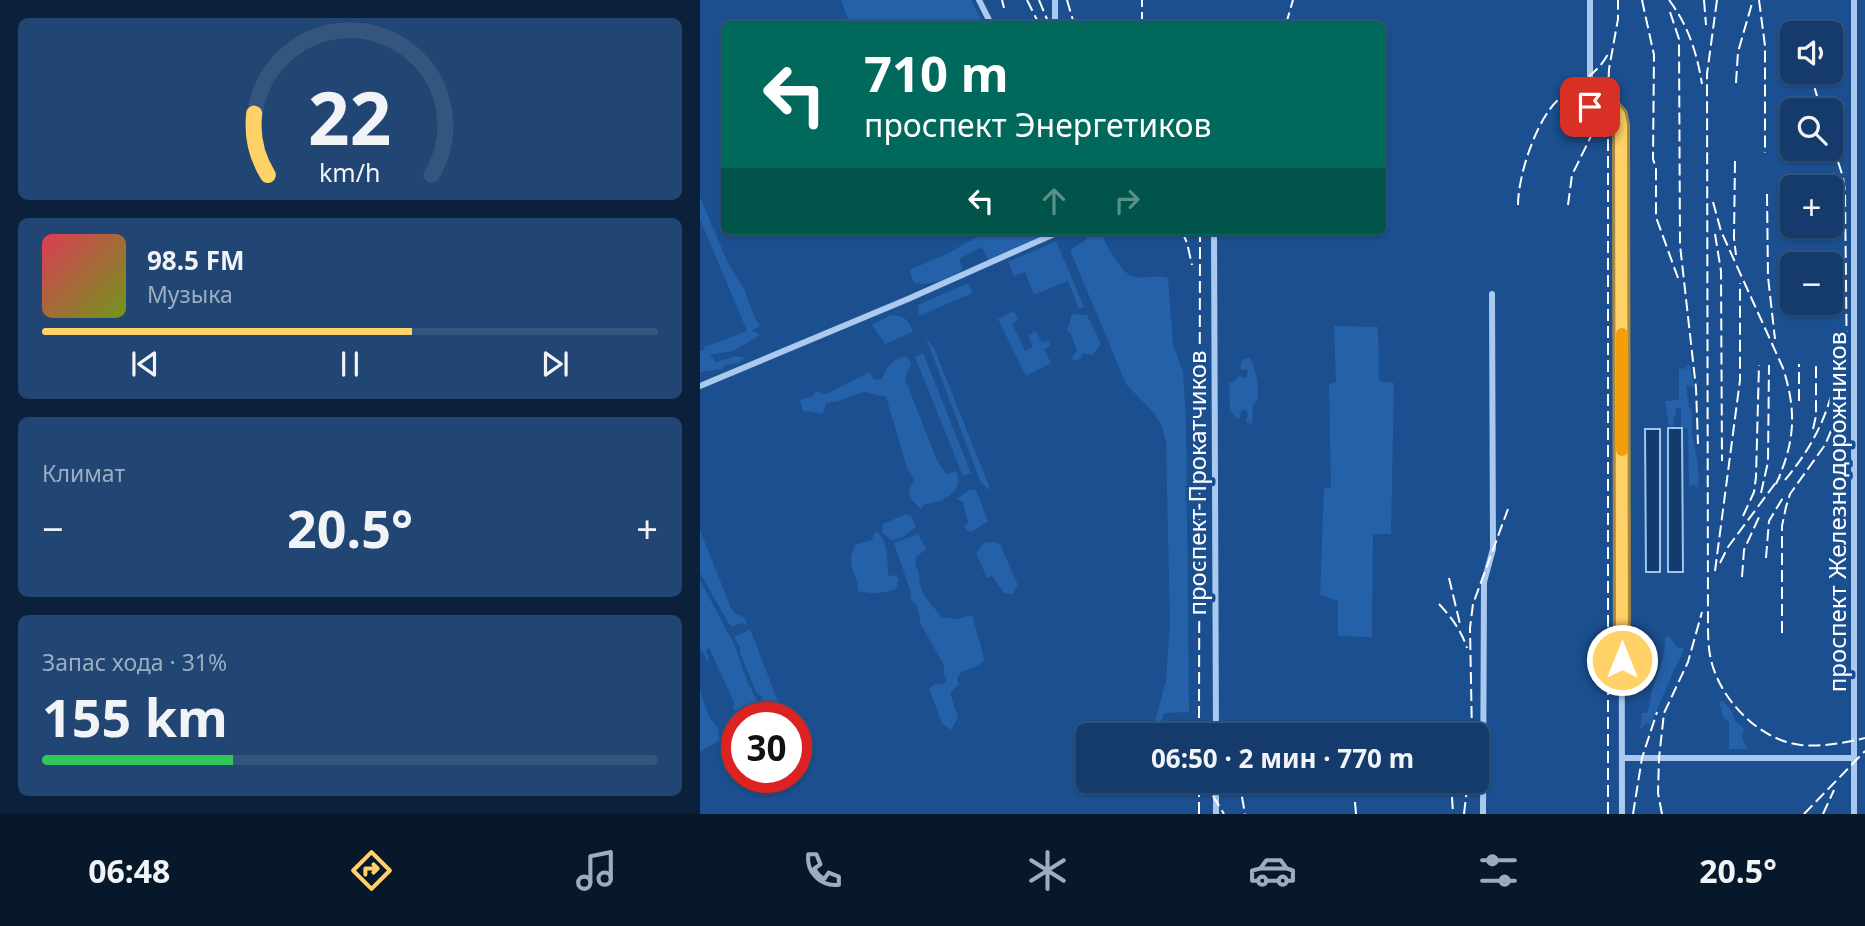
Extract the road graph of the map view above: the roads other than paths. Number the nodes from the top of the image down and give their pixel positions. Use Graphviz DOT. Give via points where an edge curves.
graph roads {
  1 [pos="979,0"];
  2 [pos="1055,0"];
  3 [pos="1590,0"];
  4 [pos="1854,0"];
  5 [pos="990,21"];
  6 [pos="1055,21"];
  7 [pos="1052,235"];
  8 [pos="1214,235"];
  9 [pos="1492,294"];
  10 [pos="700,386"];
  11 [pos="1216,723"];
  12 [pos="1622,758"];
  13 [pos="1854,758"];
  14 [pos="1216,793"];
  15 [pos="1216,814"];
  16 [pos="1483,814"];
  17 [pos="1622,814"];
  18 [pos="1854,814"];
  1 -- 5 [label="street"];
  2 -- 6 [label="street"];
  3 -- 12 [label="street" via="1590,107 1612,107 1619,115 1621,150"];
  4 -- 13 [label="street, проспект Железнодорожников"];
  7 -- 10 [label="street"];
  8 -- 11 [label="street, проспект Прокатчиков"];
  9 -- 16 [label="street" via="1493,549 1483,582"];
  12 -- 13 [label="street"];
  12 -- 17 [label="street"];
  13 -- 18 [label="street, проспект Железнодорожников"];
  14 -- 15 [label="street"];
}
